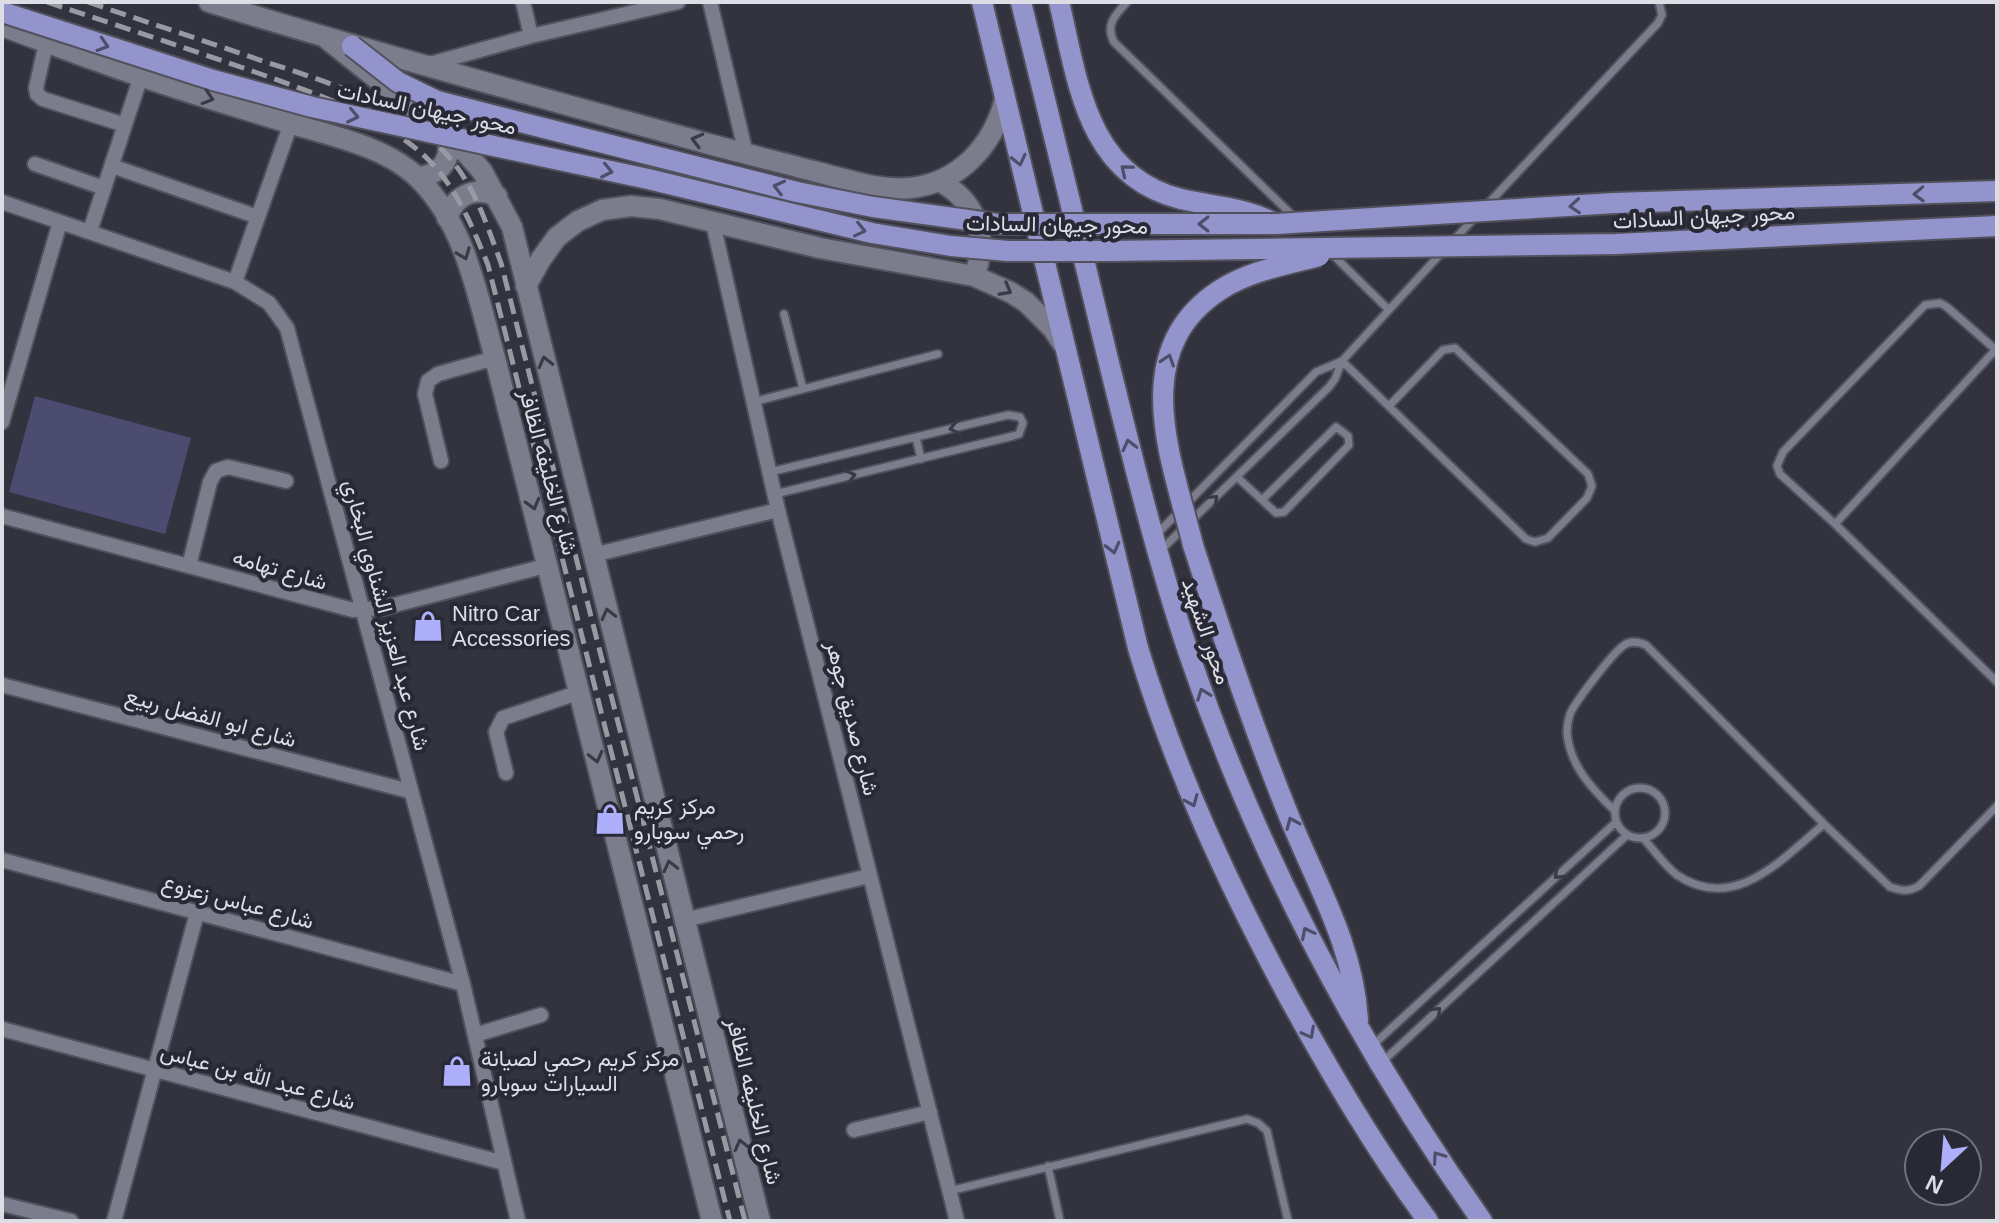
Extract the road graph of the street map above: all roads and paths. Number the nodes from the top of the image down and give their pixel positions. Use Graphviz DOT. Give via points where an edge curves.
graph roads {
  1 [pos="209,2"];
  2 [pos="523,2"];
  3 [pos="678,2"];
  4 [pos="710,2"];
  5 [pos="982,2"];
  6 [pos="1021,2"];
  7 [pos="1059,2"];
  8 [pos="1127,2"];
  9 [pos="1659,2"];
  10 [pos="266,10"];
  11 [pos="2,12"];
  12 [pos="2,26"];
  13 [pos="531,36"];
  14 [pos="327,39"];
  15 [pos="46,43"];
  16 [pos="352,46"];
  17 [pos="424,66"];
  18 [pos="141,76"];
  19 [pos="1005,99"];
  20 [pos="291,123"];
  21 [pos="125,125"];
  22 [pos="446,134"];
  23 [pos="746,154"];
  24 [pos="35,164"];
  25 [pos="112,166"];
  26 [pos="418,177"];
  27 [pos="939,181"];
  28 [pos="104,188"];
  29 [pos="1997,191"];
  30 [pos="497,196"];
  31 [pos="2,202"];
  32 [pos="258,217"];
  33 [pos="447,218"];
  34 [pos="60,222"];
  35 [pos="713,223"];
  36 [pos="1276,224"];
  37 [pos="1997,226"];
  38 [pos="90,231"];
  39 [pos="1309,231"];
  40 [pos="1320,242"];
  41 [pos="1346,248"];
  42 [pos="974,276"];
  43 [pos="235,282"];
  44 [pos="526,286"];
  45 [pos="1388,309"];
  46 [pos="784,314"];
  47 [pos="1063,344"];
  48 [pos="1996,349"];
  49 [pos="938,354"];
  50 [pos="495,358"];
  51 [pos="1342,361"];
  52 [pos="803,389"];
  53 [pos="753,402"];
  54 [pos="1389,406"];
  55 [pos="2,422"];
  56 [pos="916,437"];
  57 [pos="921,459"];
  58 [pos="441,461"];
  59 [pos="770,472"];
  60 [pos="1237,477"];
  61 [pos="286,481"];
  62 [pos="775,494"];
  63 [pos="1262,500"];
  64 [pos="778,510"];
  65 [pos="2,516"];
  66 [pos="1835,524"];
  67 [pos="1155,546"];
  68 [pos="593,555"];
  69 [pos="549,565"];
  70 [pos="189,566"];
  71 [pos="364,610"];
  72 [pos="1997,682"];
  73 [pos="2,685"];
  74 [pos="580,692"];
  75 [pos="506,773"];
  76 [pos="409,791"];
  77 [pos="1997,806"];
  78 [pos="1615,811"];
  79 [pos="1616,822"];
  80 [pos="1824,824"];
  81 [pos="1627,835"];
  82 [pos="1643,838"];
  83 [pos="2,860"];
  84 [pos="869,876"];
  85 [pos="197,913"];
  86 [pos="684,920"];
  87 [pos="463,984"];
  88 [pos="541,1015"];
  89 [pos="2,1029"];
  90 [pos="1358,1029"];
  91 [pos="475,1035"];
  92 [pos="1374,1056"];
  93 [pos="155,1072"];
  94 [pos="930,1112"];
  95 [pos="854,1130"];
  96 [pos="504,1163"];
  97 [pos="1048,1166"];
  98 [pos="949,1191"];
  99 [pos="2,1204"];
  100 [pos="71,1221"];
  101 [pos="114,1221"];
  102 [pos="518,1221"];
  103 [pos="712,1221"];
  104 [pos="760,1221"];
  105 [pos="957,1221"];
  106 [pos="1060,1221"];
  107 [pos="1288,1221"];
  108 [pos="1428,1221"];
  109 [pos="1482,1221"];
  1 -- 10 [label="street"];
  2 -- 13 [label="street"];
  3 -- 13 [label="street"];
  4 -- 23 [label="street"];
  5 -- 19 [label="main road"];
  67 -- 6 [label="main road, محور الشهيد, one-way"];
  36 -- 7 [label="main road, one-way" via="1243,210 1168,195 1115,160 1094,130"];
  8 -- 39 [label="lane" via="1111,23 1114,42"];
  9 -- 45 [label="lane" via="1658,23"];
  10 -- 14 [label="street"];
  11 -- 41 [label="main road, محور جيهان السادات, one-way, bridge" via="312,107 872,233 1008,251"];
  12 -- 15 [label="street, شارع الخليفه الظافر"];
  13 -- 17 [label="street"];
  14 -- 16 [label="street"];
  14 -- 22 [label="street, شارع الخليفه الظافر"];
  15 -- 18 [label="street, شارع الخليفه الظافر"];
  15 -- 21 [label="street" via="37,94"];
  16 -- 17 [label="street"];
  36 -- 16 [label="main road, محور جيهان السادات, one-way, bridge" via="997,224 873,207 437,101 398,82"];
  23 -- 17 [label="street, one-way"];
  18 -- 20 [label="street, شارع الخليفه الظافر, one-way"];
  18 -- 21 [label="street"];
  19 -- 27 [label="street" via="995,129 977,154"];
  19 -- 47 [label="main road, one-way"];
  20 -- 26 [label="street, شارع الخليفه الظافر" via="377,152"];
  20 -- 32 [label="street"];
  21 -- 25 [label="street"];
  22 -- 26 [label="street" via="449,151 442,167"];
  22 -- 30 [label="street, شارع الخليفه الظافر" via="482,171"];
  23 -- 27 [label="street" via="885,188"];
  24 -- 28 [label="street"];
  25 -- 28 [label="street"];
  25 -- 32 [label="street"];
  26 -- 33 [label="street, شارع الخليفه الظافر"];
  27 -- 42 [label="street" via="960,195 975,215 981,252"];
  28 -- 38 [label="street"];
  29 -- 36 [label="main road, محور جيهان السادات, one-way, bridge" via="1615,203"];
  30 -- 33 [label="street" via="481,191 465,195 452,205"];
  30 -- 44 [label="street, شارع الخليفه الظافر" via="512,227"];
  31 -- 34 [label="street, شارع عبد العزيز الشناوي البخاري"];
  32 -- 43 [label="street"];
  33 -- 50 [label="street, شارع الخليفه الظافر, one-way" via="463,250"];
  34 -- 38 [label="street, شارع عبد العزيز الشناوي البخاري"];
  34 -- 55 [label="street"];
  35 -- 42 [label="street"];
  35 -- 44 [label="street" via="660,209 602,210 557,237"];
  35 -- 53 [label="street, شارع صديق جوهر"];
  37 -- 41 [label="main road, محور جيهان السادات, bridge" via="1616,244"];
  38 -- 43 [label="street, شارع عبد العزيز الشناوي البخاري"];
  40 -- 45 [label="lane"];
  90 -- 41 [label="main road, one-way, bridge" via="1344,944 1258,738 1193,545 1162,411 1171,350 1199,306 1248,276"];
  42 -- 47 [label="street, one-way" via="1026,302"];
  43 -- 71 [label="street, شارع عبد العزيز الشناوي البخاري" via="269,303 287,328"];
  68 -- 44 [label="street, شارع الخليفه الظافر, one-way"];
  45 -- 51 [label="lane"];
  46 -- 52 [label="lane"];
  47 -- 108 [label="main road, one-way" via="1138,648 1185,784 1249,922 1333,1077"];
  48 -- 66 [label="lane"];
  48 -- 66 [label="lane" via="1947,307 1925,305 1783,452 1777,466 1780,474"];
  49 -- 52 [label="lane"];
  50 -- 58 [label="street" via="428,381 425,394"];
  50 -- 69 [label="street, شارع الخليفه الظافر, one-way"];
  51 -- 54 [label="lane"];
  51 -- 60 [label="lane" via="1329,387"];
  51 -- 67 [label="lane" via="1316,372"];
  52 -- 53 [label="lane"];
  53 -- 59 [label="street, شارع صديق جوهر"];
  54 -- 54 [label="lane" via="1443,350 1455,348 1588,474 1590,492 1548,538 1526,539"];
  56 -- 57 [label="lane"];
  57 -- 56 [label="lane, one-way" via="1013,436 1023,423 1008,415"];
  56 -- 59 [label="lane"];
  62 -- 57 [label="lane, one-way"];
  59 -- 62 [label="street, شارع صديق جوهر"];
  60 -- 63 [label="lane"];
  67 -- 60 [label="lane, one-way"];
  61 -- 70 [label="street" via="228,467 216,471"];
  62 -- 64 [label="street, شارع صديق جوهر"];
  63 -- 63 [label="lane" via="1276,513 1284,512 1347,447 1348,436 1333,428"];
  64 -- 68 [label="street"];
  64 -- 84 [label="street, شارع صديق جوهر"];
  65 -- 70 [label="street, شارع تهامه"];
  66 -- 72 [label="lane"];
  90 -- 67 [label="main road, محور الشهيد, one-way" via="1294,908 1238,783 1189,656"];
  86 -- 68 [label="street, شارع الخليفه الظافر, one-way"];
  69 -- 71 [label="street, شارع تهامه"];
  69 -- 74 [label="street, شارع الخليفه الظافر"];
  70 -- 71 [label="street, شارع تهامه" via="338,608"];
  71 -- 76 [label="street, شارع عبد العزيز الشناوي البخاري"];
  73 -- 76 [label="street, شارع ابو الفضل ربيع"];
  74 -- 75 [label="street" via="503,718 496,732"];
  74 -- 103 [label="street, شارع الخليفه الظافر, one-way"];
  76 -- 87 [label="street, شارع عبد العزيز الشناوي البخاري"];
  77 -- 80 [label="lane" via="1910,891 1890,887"];
  78 -- 79 [label="lane"];
  78 -- 80 [label="lane" via="1579,769 1567,724 1578,700 1622,646 1638,642"];
  78 -- 82 [label="lane" via="1626,792 1648,789 1658,795 1665,816 1654,834"];
  79 -- 81 [label="lane"];
  79 -- 92 [label="lane, one-way"];
  80 -- 82 [label="lane" via="1764,874 1733,887 1714,887 1677,874"];
  81 -- 82 [label="lane"];
  92 -- 81 [label="lane, one-way"];
  83 -- 85 [label="street, شارع عباس زعزوع"];
  84 -- 86 [label="street"];
  84 -- 94 [label="street, شارع صديق جوهر"];
  85 -- 87 [label="street, شارع عباس زعزوع"];
  85 -- 93 [label="street"];
  104 -- 86 [label="street, شارع الخليفه الظافر, one-way"];
  87 -- 91 [label="street, شارع عبد العزيز الشناوي البخاري"];
  88 -- 91 [label="street"];
  89 -- 93 [label="street, شارع عبد الله بن عباس"];
  90 -- 92 [label="main road, محور الشهيد"];
  91 -- 96 [label="street, شارع عبد العزيز الشناوي البخاري"];
  109 -- 92 [label="main road, محور الشهيد, one-way"];
  93 -- 96 [label="street, شارع عبد الله بن عباس"];
  93 -- 101 [label="street"];
  94 -- 95 [label="street"];
  94 -- 98 [label="street, شارع صديق جوهر"];
  96 -- 102 [label="street, شارع عبد العزيز الشناوي البخاري"];
  97 -- 98 [label="lane"];
  97 -- 106 [label="lane"];
  97 -- 107 [label="lane" via="1247,1119 1267,1131"];
  98 -- 105 [label="street, شارع صديق جوهر"];
  99 -- 100 [label="street"];
}
